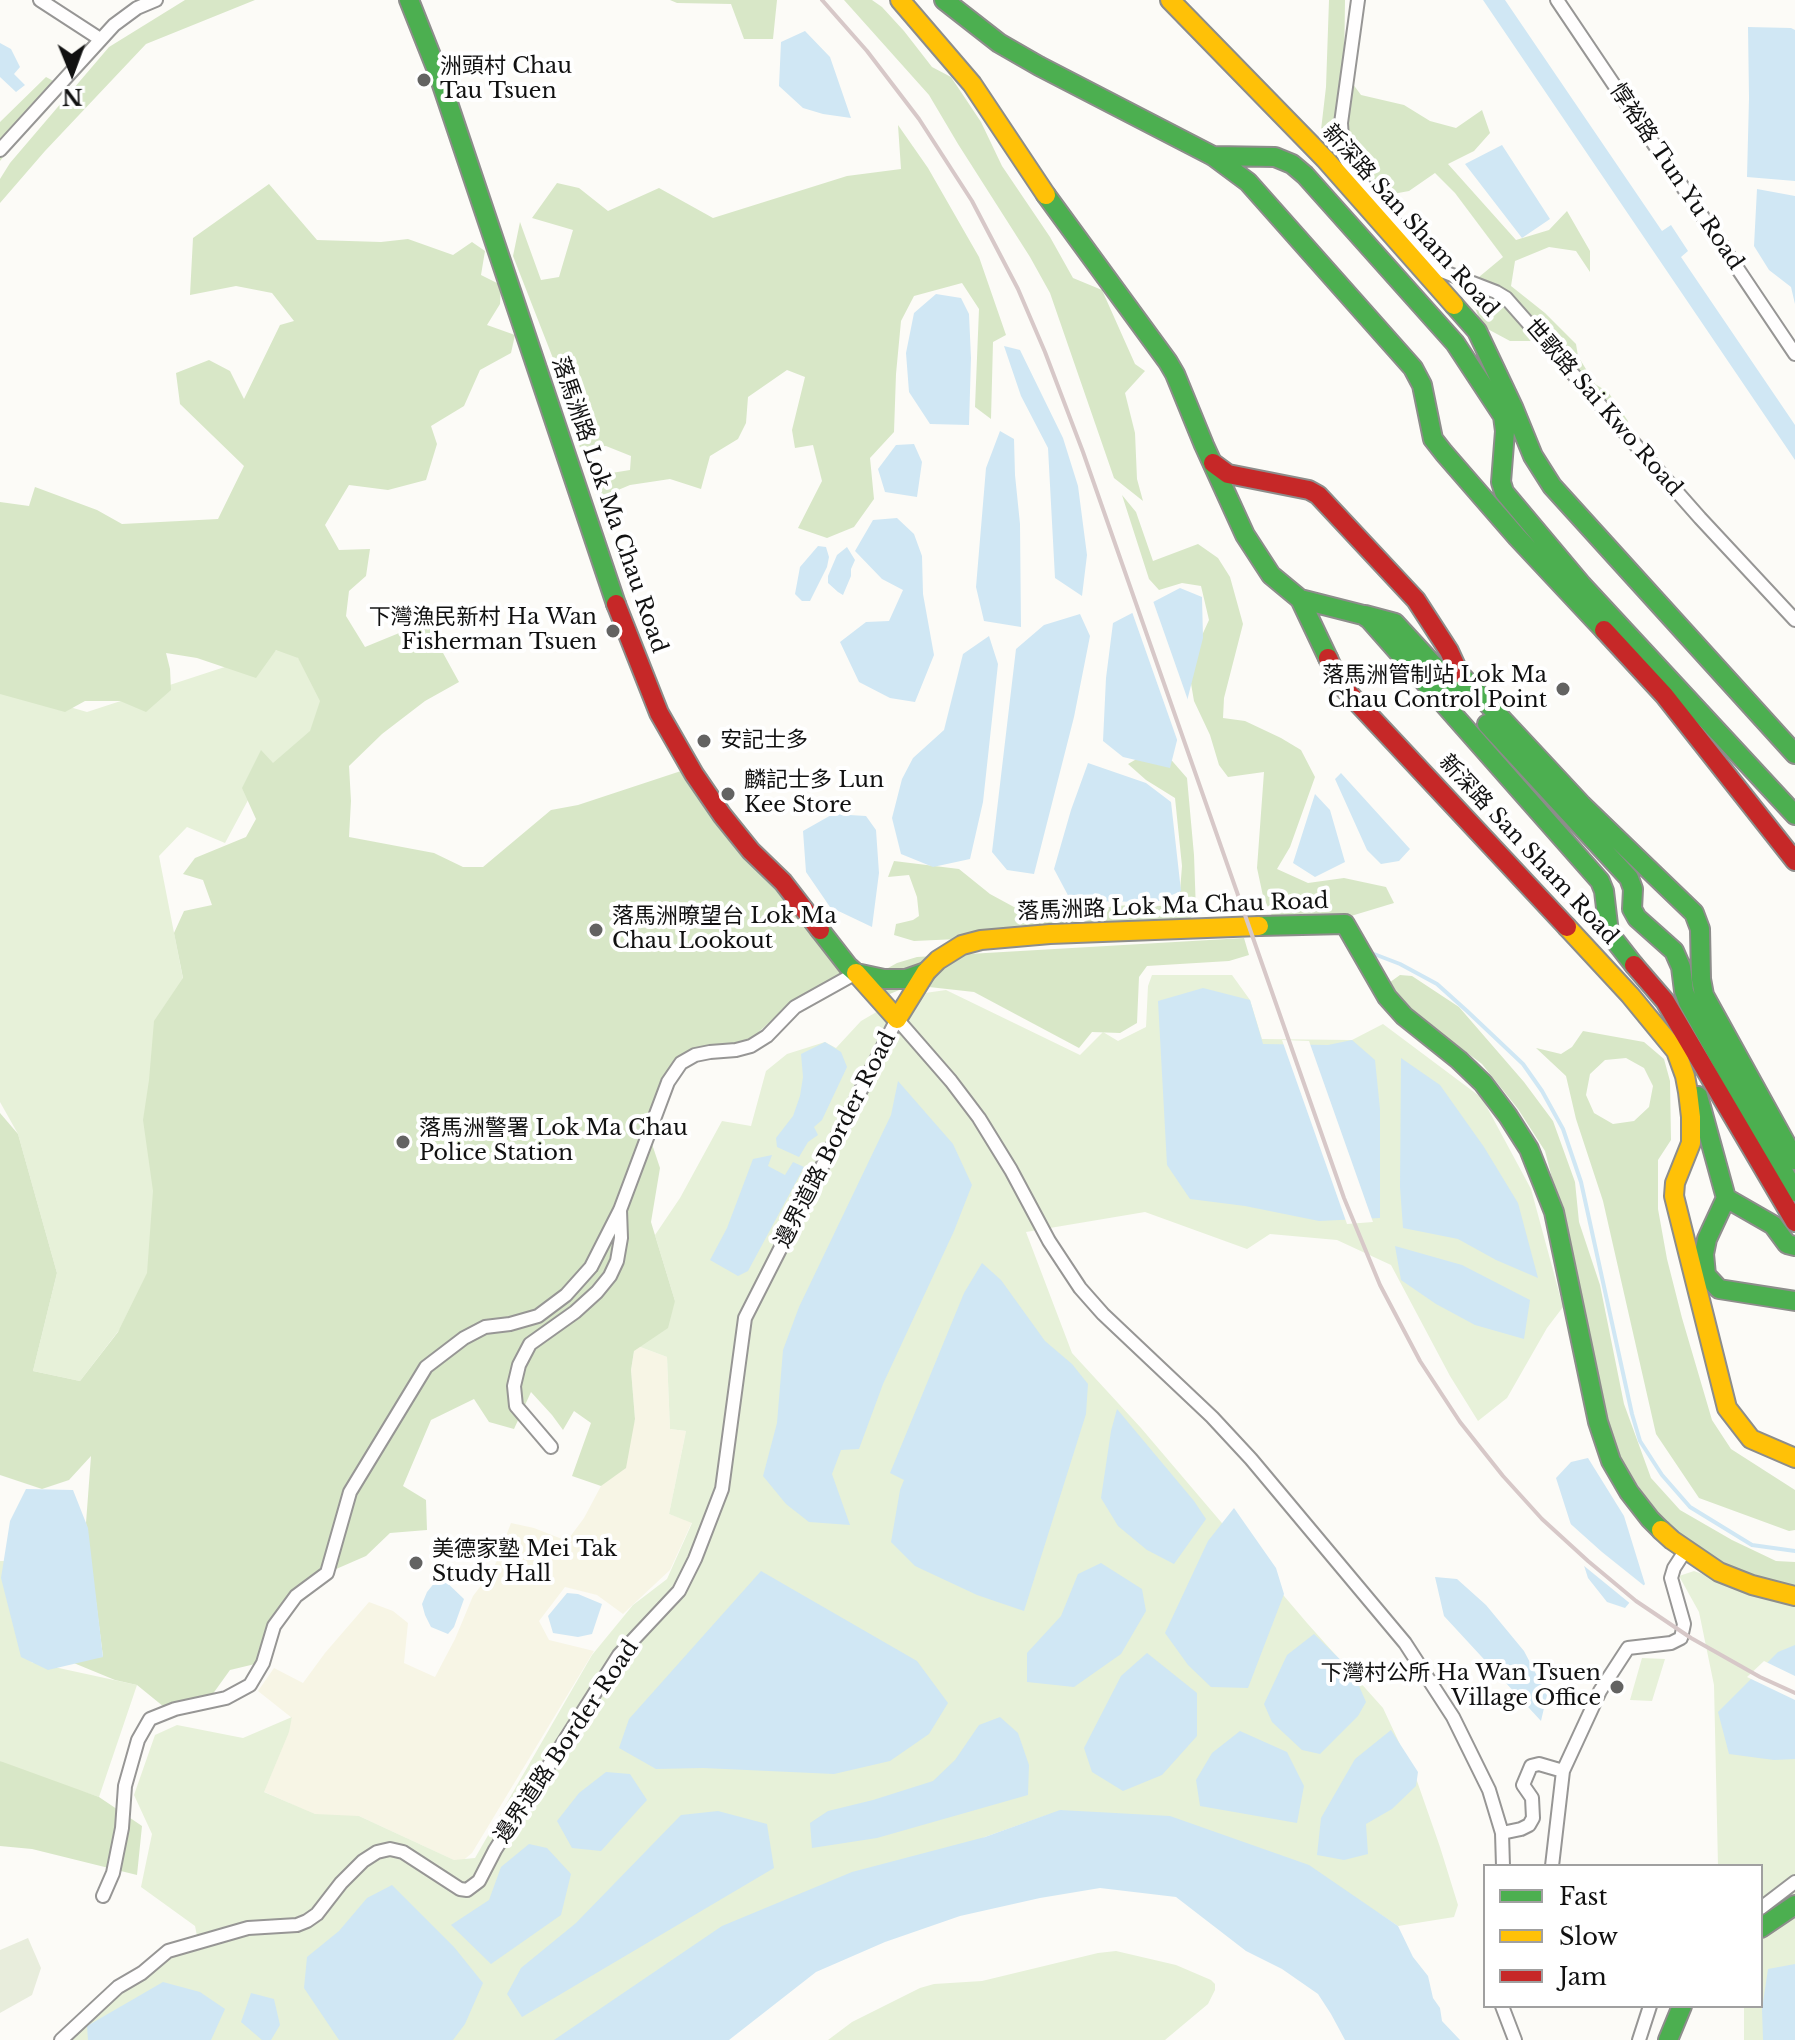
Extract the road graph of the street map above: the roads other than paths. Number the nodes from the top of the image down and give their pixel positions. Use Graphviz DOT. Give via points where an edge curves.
graph roads {
  1 [pos="40,0"];
  2 [pos="156,0"];
  3 [pos="409,0"];
  4 [pos="900,0"];
  5 [pos="944,0"];
  6 [pos="1170,0"];
  7 [pos="1358,0"];
  8 [pos="1557,0"];
  9 [pos="100,39"];
  10 [pos="0,150"];
  11 [pos="1213,156"];
  12 [pos="1795,354"];
  13 [pos="1212,462"];
  14 [pos="1300,599"];
  15 [pos="1363,615"];
  16 [pos="1795,620"];
  17 [pos="1795,754"];
  18 [pos="1795,815"];
  19 [pos="1795,861"];
  20 [pos="926,972"];
  21 [pos="856,973"];
  22 [pos="897,1019"];
  23 [pos="1676,1051"];
  24 [pos="1795,1160"];
  25 [pos="1795,1192"];
  26 [pos="1726,1198"];
  27 [pos="620,1210"];
  28 [pos="1795,1222"];
  29 [pos="1795,1246"];
  30 [pos="1795,1301"];
  31 [pos="551,1447"];
  32 [pos="1795,1458"];
  33 [pos="1685,1551"];
  34 [pos="1795,1596"];
  35 [pos="1563,1771"];
  36 [pos="1502,1833"];
  37 [pos="1503,1864"];
  38 [pos="1552,1864"];
  39 [pos="1795,1882"];
  40 [pos="103,1896"];
  41 [pos="1795,1905"];
  42 [pos="1763,1906"];
  43 [pos="1763,1927"];
  44 [pos="1503,2008"];
  45 [pos="1649,2008"];
  46 [pos="1681,2008"];
  47 [pos="1672,2035"];
  48 [pos="61,2040"];
  49 [pos="1515,2040"];
  50 [pos="1639,2040"];
  1 -- 9 [label="street"];
  2 -- 9 [label="street" via="129,12"];
  3 -- 21 [label="main road, 落馬洲路 Lok Ma Chau Road" via="651,695 722,815"];
  4 -- 13 [label="main road, 新深路 San Sham Road" via="972,84 1168,362"];
  5 -- 11 [label="main road" via="1012,51"];
  6 -- 17 [label="main road, 新深路 San Sham Road" via="1325,159 1477,331 1533,456 1552,486"];
  7 -- 16 [label="street, 世歌路 Sai Kwo Road" via="1341,123 1343,154 1352,171 1434,268 1506,298"];
  8 -- 12 [label="street, 惇裕路 Tun Yu Road"];
  9 -- 10 [label="street"];
  11 -- 18 [label="main road" via="1275,157 1292,164 1455,343 1503,416 1504,492 1582,585"];
  11 -- 19 [label="main road" via="1248,182 1413,368 1422,385 1433,439 1664,695"];
  13 -- 14 [label="main road, 新深路 San Sham Road" via="1245,535 1271,575"];
  13 -- 24 [label="main road" via="1228,474 1318,495 1416,600 1459,674 1582,805 1694,913 1700,929 1704,995"];
  14 -- 15 [label="main road, 新深路 San Sham Road"];
  14 -- 23 [label="main road, 新深路 San Sham Road" via="1340,684"];
  15 -- 25 [label="main road, 新深路 San Sham Road" via="1395,623 1629,878 1632,909 1674,951 1688,1002"];
  15 -- 28 [label="main road, 新深路 San Sham Road" via="1600,881 1609,933 1665,1001"];
  20 -- 21 [label="main road, 落馬洲路 Lok Ma Chau Road" via="896,980"];
  20 -- 22 [label="main road, 落馬洲路 Lok Ma Chau Road"];
  20 -- 33 [label="main road, 落馬洲路 Lok Ma Chau Road" via="953,949 990,939 1345,924 1395,1007 1483,1083 1529,1149 1554,1212 1606,1449 1638,1504"];
  21 -- 22 [label="main road, 落馬洲路 Lok Ma Chau Road"];
  21 -- 27 [label="street" via="795,1007 751,1046 695,1055 681,1063 668,1082"];
  22 -- 36 [label="street" via="979,1118 1080,1288 1251,1459 1405,1643 1469,1747"];
  22 -- 48 [label="street, 邊界道路 Border Road" via="745,1318 722,1489 695,1559 679,1591 619,1655 479,1881 460,1889 403,1852 377,1852 307,1921 248,1928 168,1951 118,1987"];
  23 -- 26 [label="main road, 新深路 San Sham Road" via="1691,1071"];
  23 -- 32 [label="main road, 新深路 San Sham Road" via="1688,1092 1691,1143 1674,1196 1727,1408 1751,1439"];
  26 -- 29 [label="main road" via="1773,1225 1787,1244"];
  26 -- 30 [label="main road" via="1707,1239 1706,1275 1719,1289"];
  27 -- 31 [label="street" via="621,1238 610,1276 575,1312 530,1344 519,1365 516,1406"];
  27 -- 40 [label="street" via="591,1267 566,1295 538,1316 485,1327 426,1367 350,1492 327,1573 296,1596 274,1626 250,1685 226,1698 150,1719 125,1786 122,1828"];
  33 -- 34 [label="main road, 落馬洲路 Lok Ma Chau Road" via="1735,1579"];
  33 -- 35 [label="street" via="1671,1578 1684,1624 1681,1638 1628,1648 1600,1691"];
  35 -- 36 [label="street" via="1531,1766 1523,1785 1532,1798 1533,1818 1521,1829"];
  35 -- 38 [label="street"];
  36 -- 37 [label="street"];
  39 -- 42 [label="street"];
  41 -- 43 [label="main road"];
  44 -- 49 [label="street"];
  45 -- 50 [label="street"];
  46 -- 47 [label="main road"];
}
